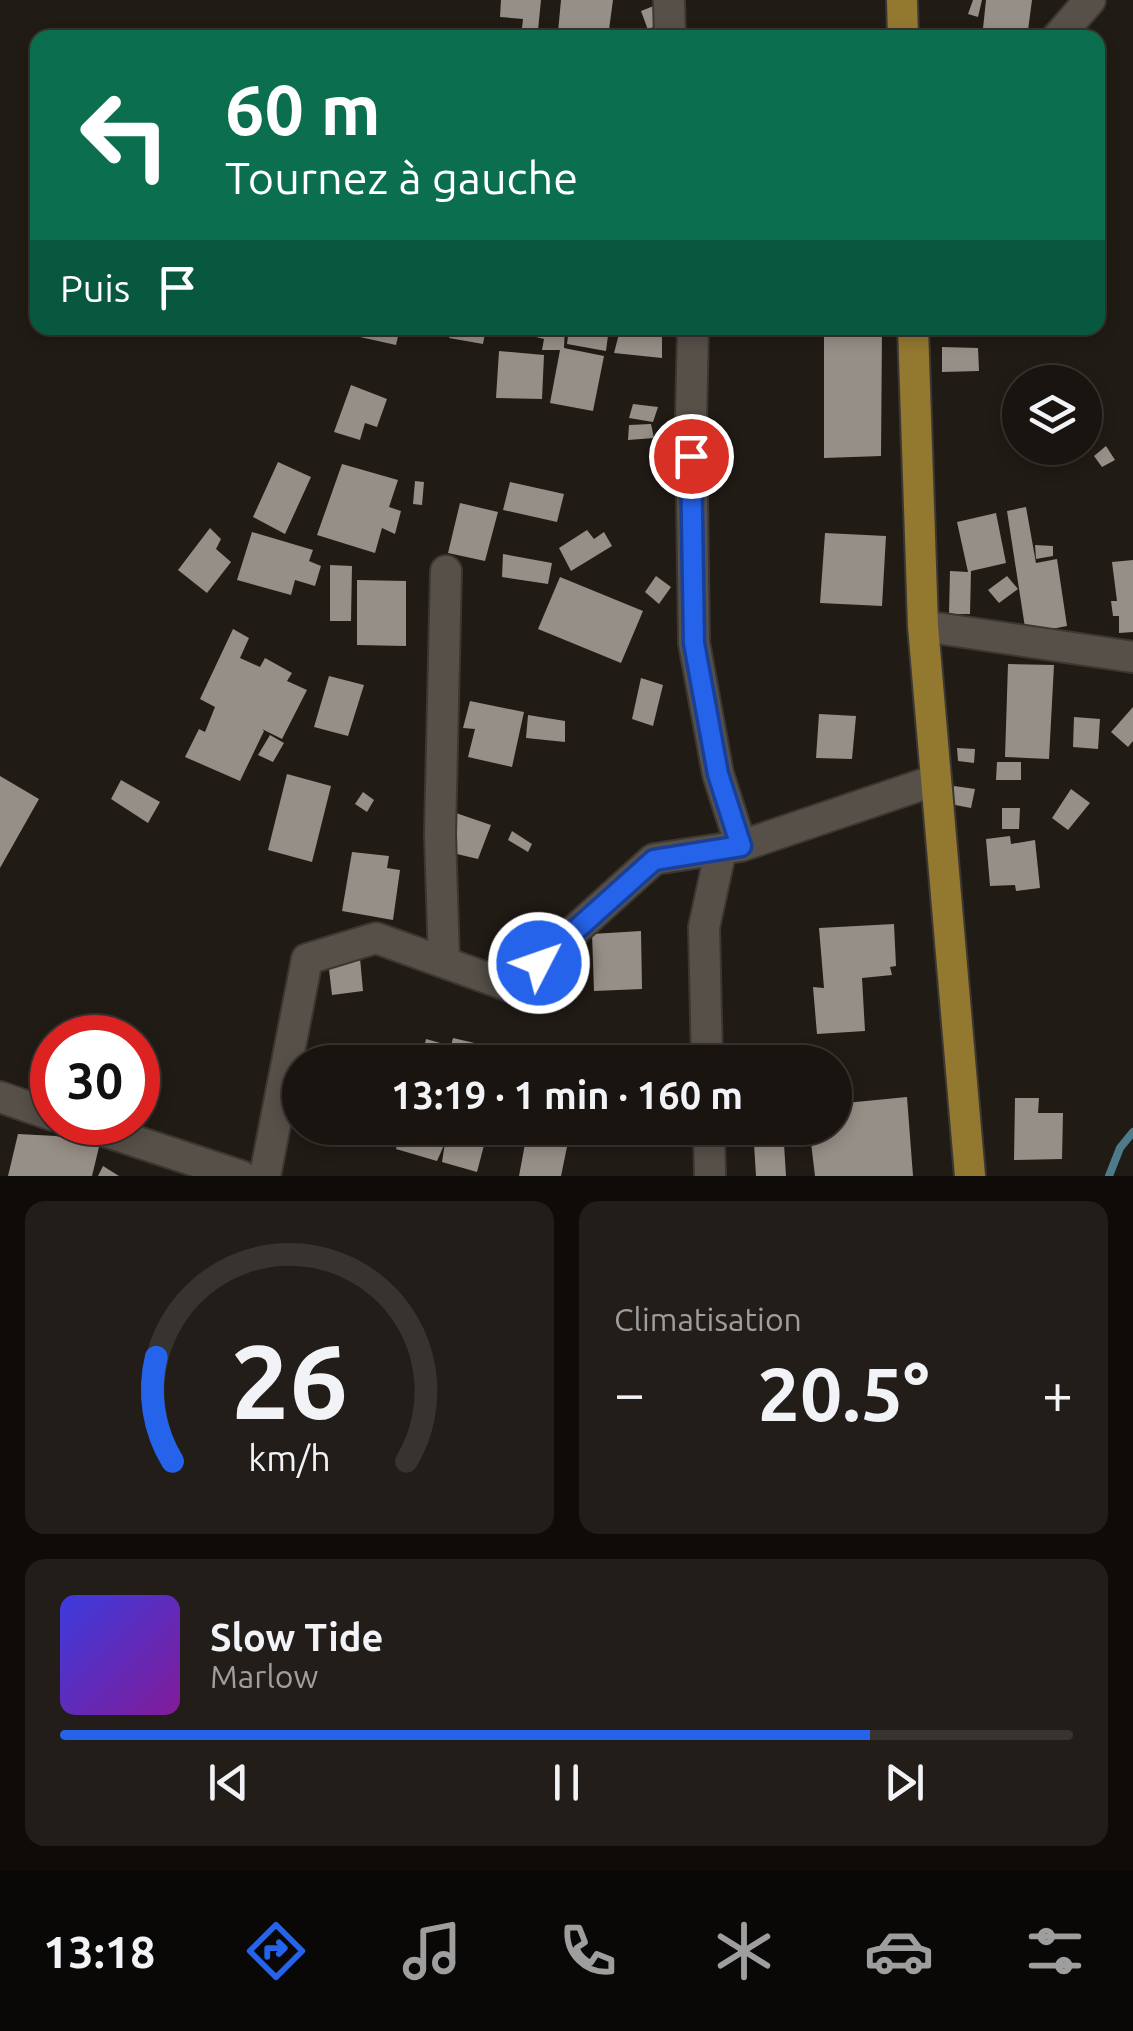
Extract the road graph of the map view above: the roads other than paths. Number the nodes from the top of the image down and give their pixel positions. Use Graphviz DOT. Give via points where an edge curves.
graph roads {
  1 [pos="668,0"];
  2 [pos="902,0"];
  3 [pos="1090,0"];
  4 [pos="670,30"];
  5 [pos="903,30"];
  6 [pos="1064,30"];
  7 [pos="693,335"];
  8 [pos="913,335"];
  9 [pos="446,571"];
  10 [pos="923,626"];
  11 [pos="1133,657"];
  12 [pos="936,780"];
  13 [pos="731,847"];
  14 [pos="444,961"];
  15 [pos="708,1045"];
  16 [pos="0,1098"];
  17 [pos="30,1107"];
  18 [pos="147,1145"];
  19 [pos="709,1145"];
  20 [pos="241,1176"];
  21 [pos="264,1176"];
  22 [pos="710,1176"];
  23 [pos="970,1176"];
  1 -- 4 [label="street"];
  2 -- 5 [label="main road"];
  3 -- 6 [label="street"];
  7 -- 13 [label="street" via="694,643"];
  8 -- 10 [label="main road"];
  9 -- 14 [label="street"];
  10 -- 11 [label="street"];
  10 -- 12 [label="main road"];
  12 -- 13 [label="street"];
  12 -- 23 [label="main road"];
  13 -- 14 [label="street" via="654,860 512,987"];
  13 -- 15 [label="street" via="704,926"];
  14 -- 21 [label="street" via="376,938 307,959"];
  16 -- 17 [label="street"];
  18 -- 20 [label="street"];
  19 -- 22 [label="street"];
}
